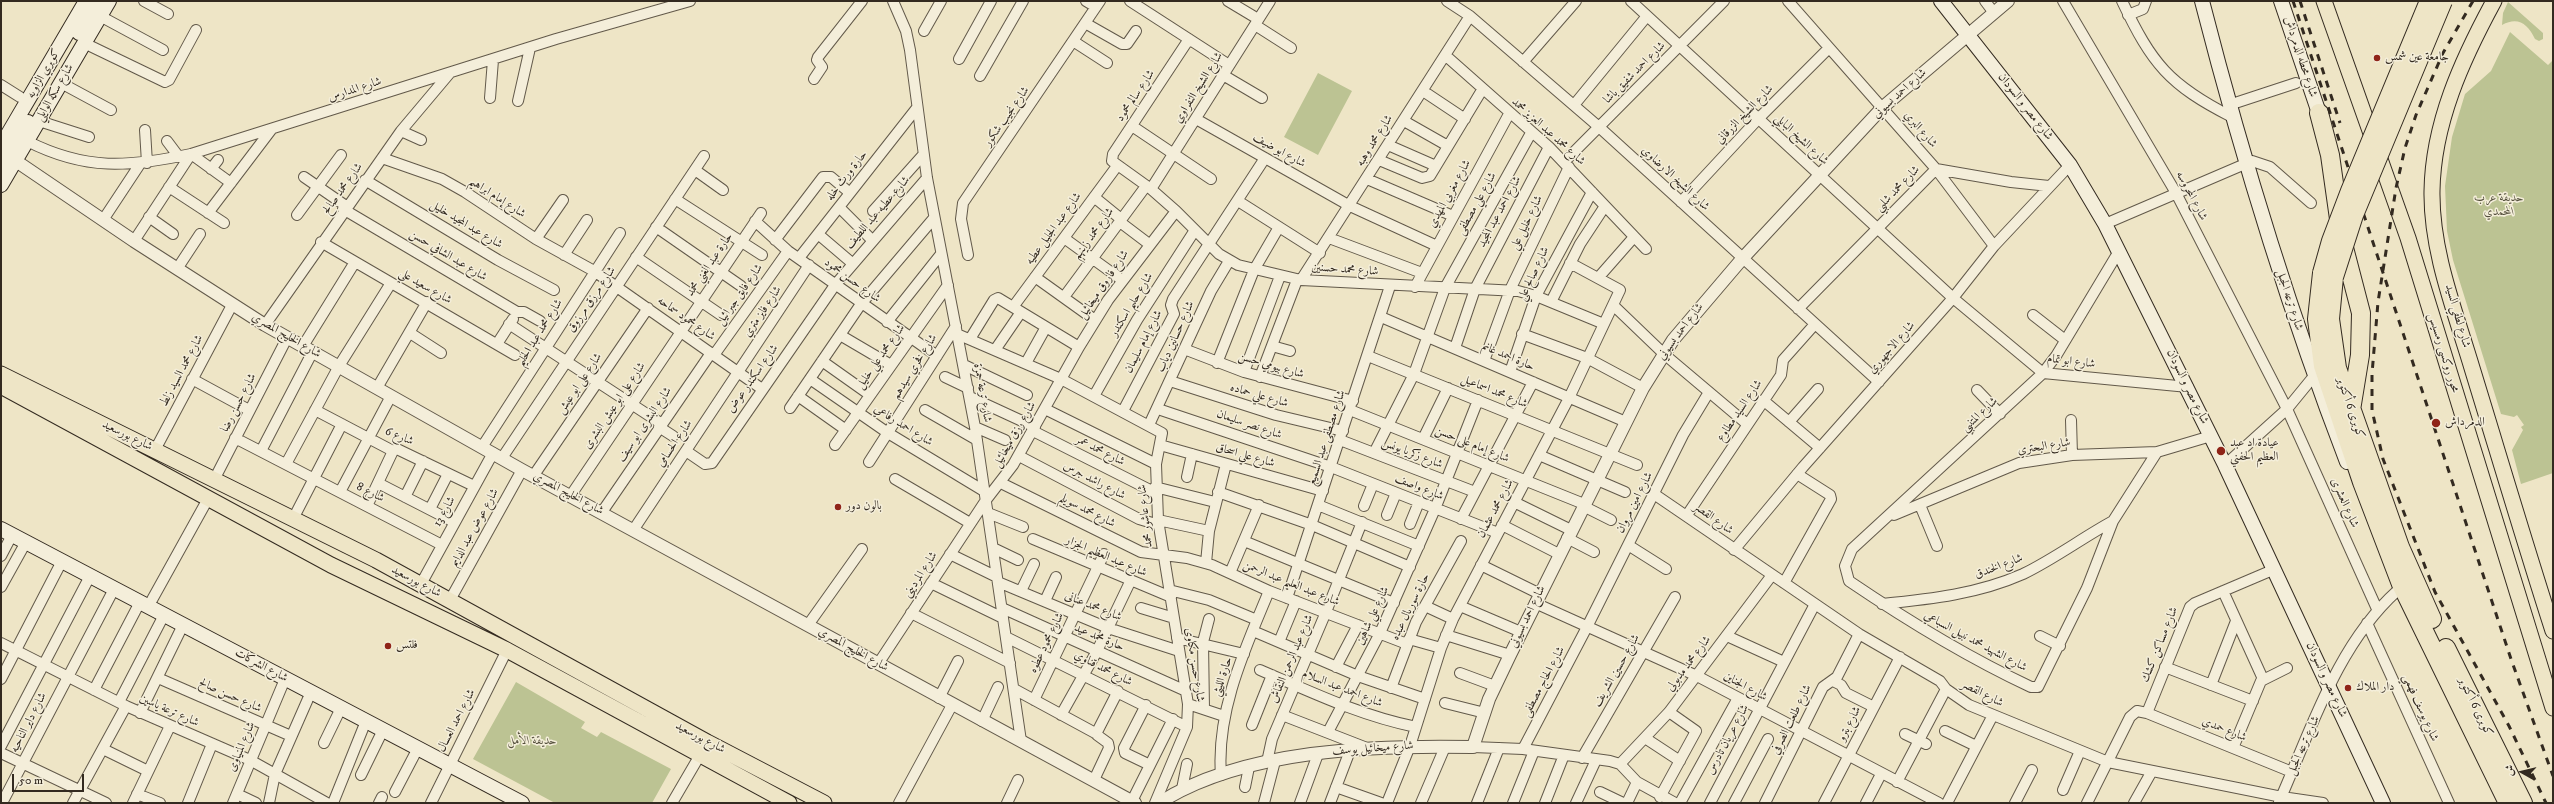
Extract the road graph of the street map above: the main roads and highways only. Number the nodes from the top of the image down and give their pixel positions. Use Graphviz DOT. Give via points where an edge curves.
graph roads {
  1 [pos="75,1"];
  2 [pos="86,1"];
  3 [pos="97,1"];
  4 [pos="109,1"];
  5 [pos="1941,1"];
  6 [pos="2202,1"];
  7 [pos="2281,1"];
  8 [pos="2324,1"];
  9 [pos="2429,1"];
  10 [pos="2443,1"];
  11 [pos="2494,1"];
  12 [pos="2319,113"];
  13 [pos="1,130"];
  14 [pos="1,146"];
  15 [pos="1,166"];
  16 [pos="1,185"];
  17 [pos="1,374"];
  18 [pos="1,386"];
  19 [pos="2351,410"];
  20 [pos="7,532"];
  21 [pos="342,543"];
  22 [pos="376,560"];
  23 [pos="331,566"];
  24 [pos="363,581"];
  25 [pos="2553,631"];
  26 [pos="2553,708"];
  27 [pos="2385,802"];
  28 [pos="522,803"];
  29 [pos="789,803"];
  30 [pos="824,803"];
  31 [pos="2502,803"];
  32 [pos="2508,803"];
  33 [pos="2523,803"];
  1 -- 13 [label="main road"];
  2 -- 14 [label="main road, كوبري الزاويه"];
  3 -- 15 [label="main road, كوبري الزاويه"];
  4 -- 16 [label="main road, شارع سكه الوايلي"];
  5 -- 27 [label="main road, شارع مصر و السودان" via="2070,165 2105,224 2188,387"];
  6 -- 31 [label="main road, شارع ترعه الجبل" via="2245,162 2314,376 2397,591"];
  7 -- 12 [label="main road, شارع محطه الدمرداش"];
  8 -- 26 [label="main road, محور روكسى رمسيس" via="2408,238"];
  9 -- 32 [label="highway, كوبرى 6 أكتوبر, bridge" via="2331,241 2318,297 2318,339 2330,390 2390,557"];
  10 -- 19 [label="highway, كوبرى 6 أكتوبر, bridge" via="2354,215 2334,277 2331,336 2337,368"];
  11 -- 25 [label="main road, شارع لطفي السيد" via="2465,58 2443,119 2432,191 2434,225 2453,304"];
  12 -- 19 [label="highway, bridge" via="2330,155 2342,240 2361,314 2360,355"];
  17 -- 21 [label="main road, شارع بورسعيد"];
  18 -- 23 [label="main road, شارع بورسعيد" via="209,497"];
  19 -- 33 [label="highway, كوبرى 6 أكتوبر" via="2405,561"];
  20 -- 28 [label="main road, شارع الشركات"];
  21 -- 22 [label="main road, شارع بورسعيد"];
  21 -- 23 [label="main road" via="345,555 337,564"];
  22 -- 24 [label="main road" via="365,568"];
  22 -- 30 [label="main road, شارع بورسعيد" via="707,742"];
  23 -- 24 [label="main road, شارع بورسعيد"];
  24 -- 29 [label="main road, شارع بورسعيد" via="507,650"];
}
